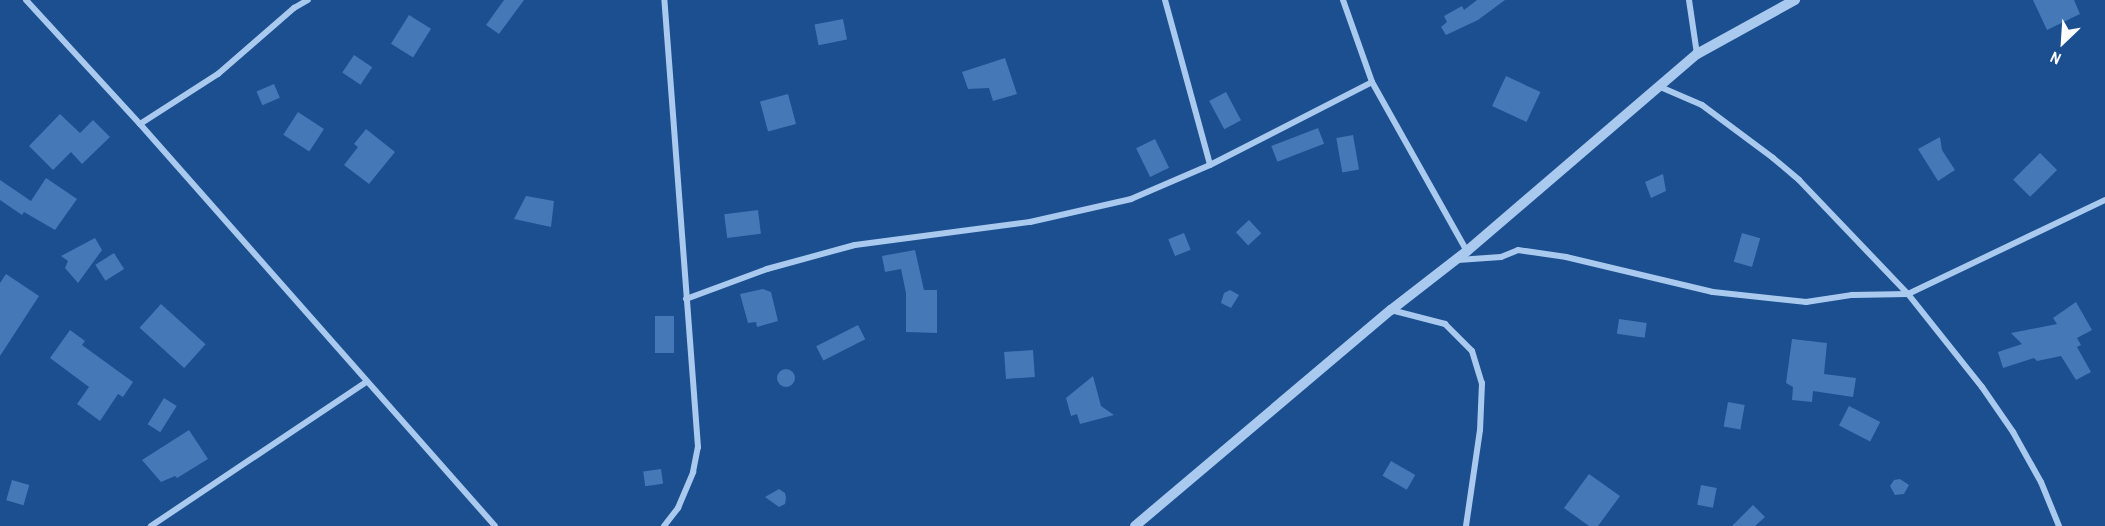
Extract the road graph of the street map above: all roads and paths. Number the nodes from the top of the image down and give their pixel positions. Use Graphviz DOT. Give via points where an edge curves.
graph roads {
  1 [pos="26,0"];
  2 [pos="298,0"];
  3 [pos="308,0"];
  4 [pos="664,0"];
  5 [pos="1165,0"];
  6 [pos="1343,0"];
  7 [pos="1689,0"];
  8 [pos="1795,0"];
  9 [pos="294,9"];
  10 [pos="1697,54"];
  11 [pos="1372,82"];
  12 [pos="1657,86"];
  13 [pos="140,124"];
  14 [pos="1210,165"];
  15 [pos="2105,200"];
  16 [pos="1467,251"];
  17 [pos="1455,260"];
  18 [pos="1908,294"];
  19 [pos="686,299"];
  20 [pos="1391,310"];
  21 [pos="366,382"];
  22 [pos="151,526"];
  23 [pos="495,526"];
  24 [pos="664,526"];
  25 [pos="1135,526"];
  26 [pos="1466,526"];
  27 [pos="2059,526"];
  1 -- 13 [label="street"];
  2 -- 9 [label="street"];
  3 -- 9 [label="street"];
  4 -- 19 [label="street"];
  5 -- 14 [label="street"];
  6 -- 11 [label="street"];
  7 -- 10 [label="street"];
  8 -- 10 [label="street"];
  9 -- 13 [label="street" via="218,74"];
  10 -- 12 [label="street"];
  11 -- 14 [label="street"];
  11 -- 16 [label="street"];
  12 -- 16 [label="street"];
  12 -- 18 [label="street" via="1702,105 1773,158"];
  13 -- 21 [label="street"];
  14 -- 19 [label="street" via="1131,199 1029,222 855,245 767,269"];
  15 -- 18 [label="street"];
  16 -- 17 [label="street"];
  17 -- 18 [label="street" via="1501,257 1518,250 1566,257 1713,292 1806,302 1852,295"];
  17 -- 20 [label="street"];
  18 -- 27 [label="street" via="2013,432 2041,482"];
  19 -- 24 [label="street" via="698,447 693,472 678,508"];
  20 -- 25 [label="street"];
  20 -- 26 [label="street" via="1445,324 1472,351 1482,383 1480,430"];
  21 -- 22 [label="street"];
  21 -- 23 [label="street"];
}
